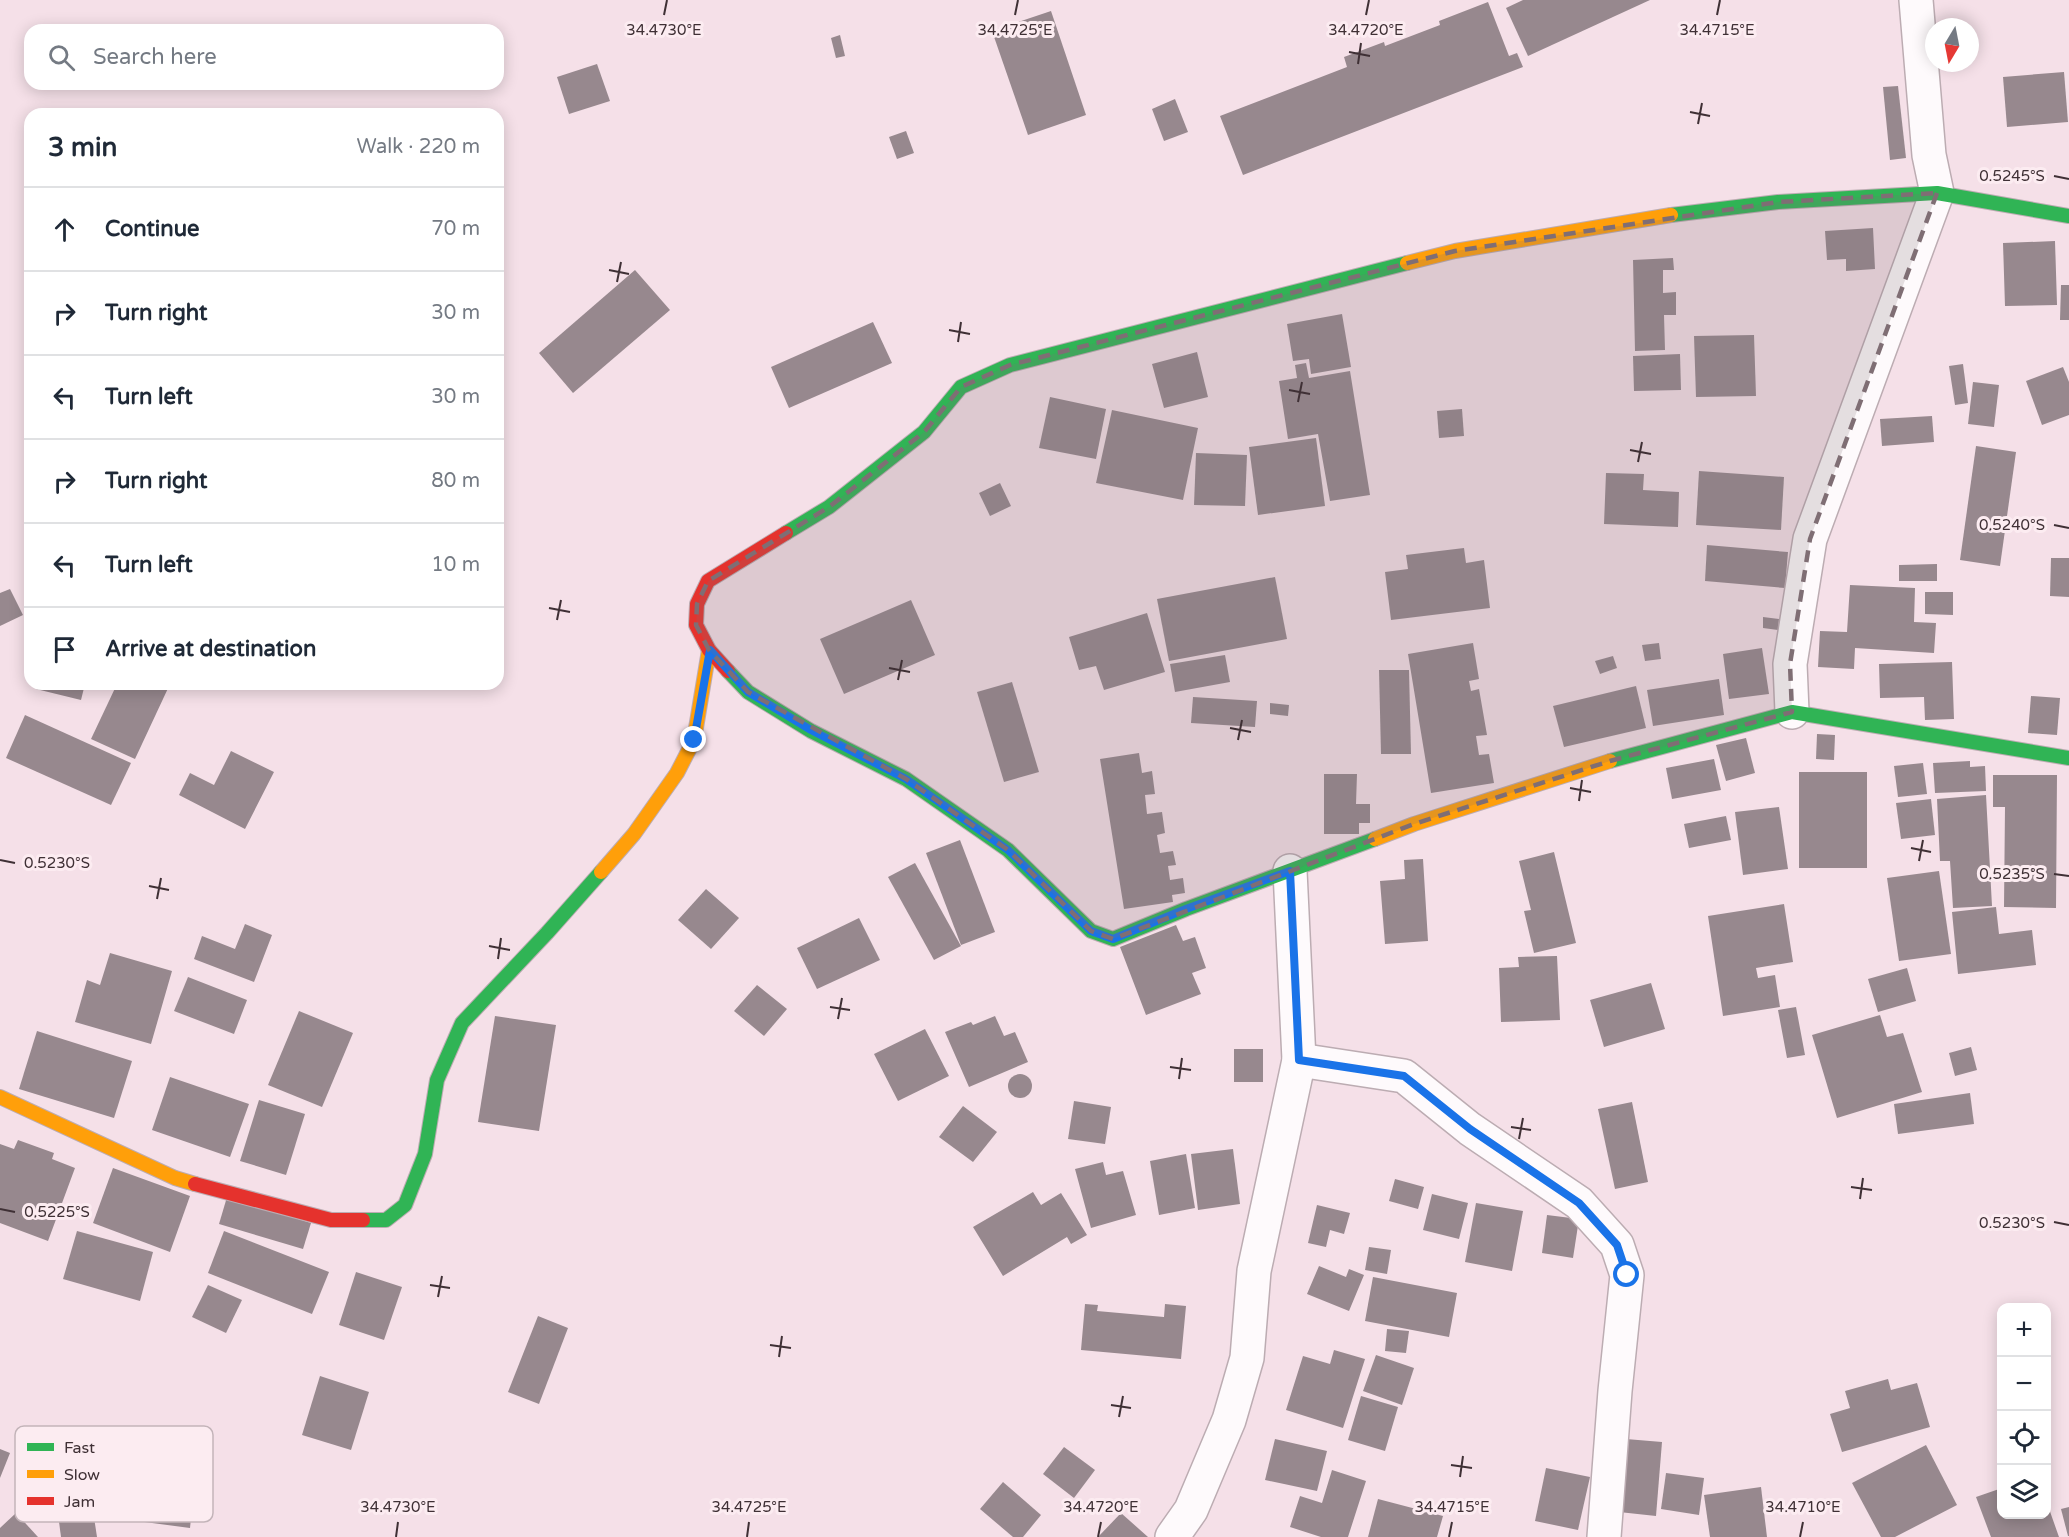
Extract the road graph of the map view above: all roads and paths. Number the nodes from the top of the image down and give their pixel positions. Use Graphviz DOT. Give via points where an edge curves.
graph roads {
  1 [pos="1916,0"];
  2 [pos="1937,193"];
  3 [pos="2069,216"];
  4 [pos="710,650"];
  5 [pos="1792,712"];
  6 [pos="2069,758"];
  7 [pos="1290,871"];
  8 [pos="1299,1060"];
  9 [pos="0,1097"];
  10 [pos="1172,1537"];
  11 [pos="1604,1537"];
  1 -- 2 [label="street" via="1929,155"];
  2 -- 3 [label="street"];
  2 -- 4 [label="street" via="1778,202 1643,219 1455,251 1010,364 961,387 924,432 830,507 708,581 697,604 696,625"];
  2 -- 5 [label="street" via="1810,539 1790,664"];
  4 -- 7 [label="street" via="748,692 906,779 1008,850 1091,931 1113,939"];
  4 -- 9 [label="street" via="694,740 677,772 634,834 462,1023 437,1080 425,1154 405,1205 386,1220 331,1220 175,1178"];
  5 -- 6 [label="street"];
  5 -- 7 [label="street" via="1610,761 1414,824"];
  7 -- 8 [label="street"];
  8 -- 10 [label="street" via="1254,1271 1247,1358 1229,1420 1191,1510"];
  8 -- 11 [label="street" via="1404,1076 1470,1129 1579,1203 1617,1245 1627,1275"];
}
